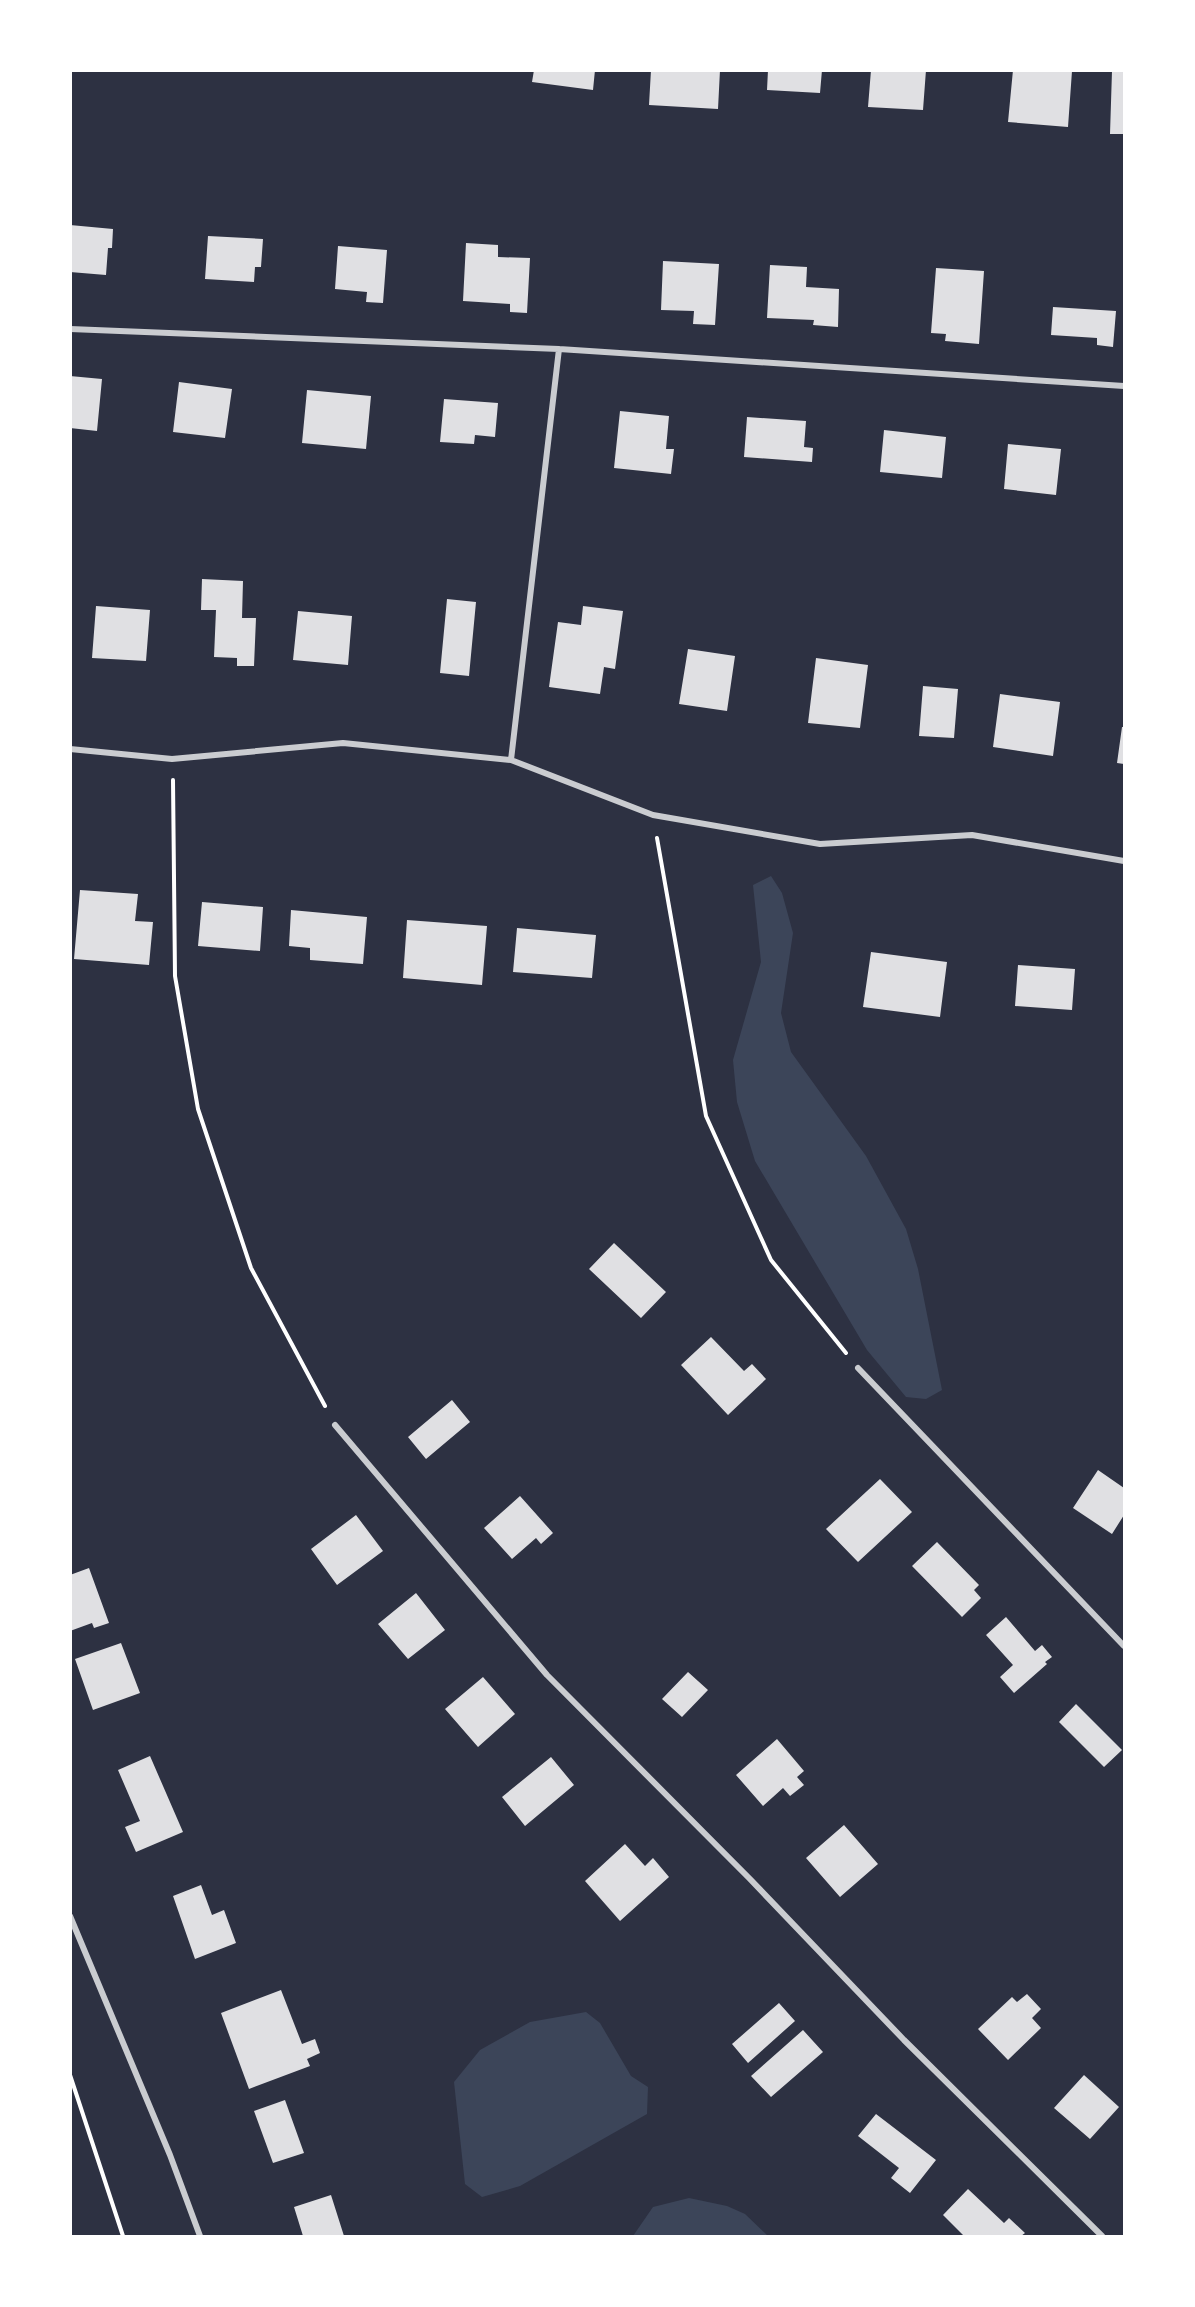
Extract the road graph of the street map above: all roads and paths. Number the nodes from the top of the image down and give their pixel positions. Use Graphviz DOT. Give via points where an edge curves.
graph roads {
  1 [pos="70,329"];
  2 [pos="560,349"];
  3 [pos="1125,386"];
  4 [pos="70,749"];
  5 [pos="172,759"];
  6 [pos="511,760"];
  7 [pos="653,815"];
  8 [pos="1125,861"];
  9 [pos="858,1368"];
  10 [pos="335,1425"];
  11 [pos="1125,1646"];
  12 [pos="70,1916"];
  13 [pos="70,2075"];
  14 [pos="123,2236"];
  15 [pos="200,2236"];
  16 [pos="1102,2236"];
  1 -- 2 [label="street"];
  2 -- 3 [label="street"];
  2 -- 6 [label="street"];
  4 -- 5 [label="street"];
  5 -- 6 [label="street" via="343,743"];
  5 -- 10 [label="path" via="175,976 198,1109 251,1268"];
  6 -- 7 [label="street"];
  7 -- 8 [label="street" via="820,844 972,835"];
  7 -- 9 [label="path" via="706,1116 771,1260"];
  9 -- 11 [label="street"];
  10 -- 16 [label="street" via="547,1675"];
  12 -- 15 [label="street"];
  13 -- 14 [label="path"];
}
